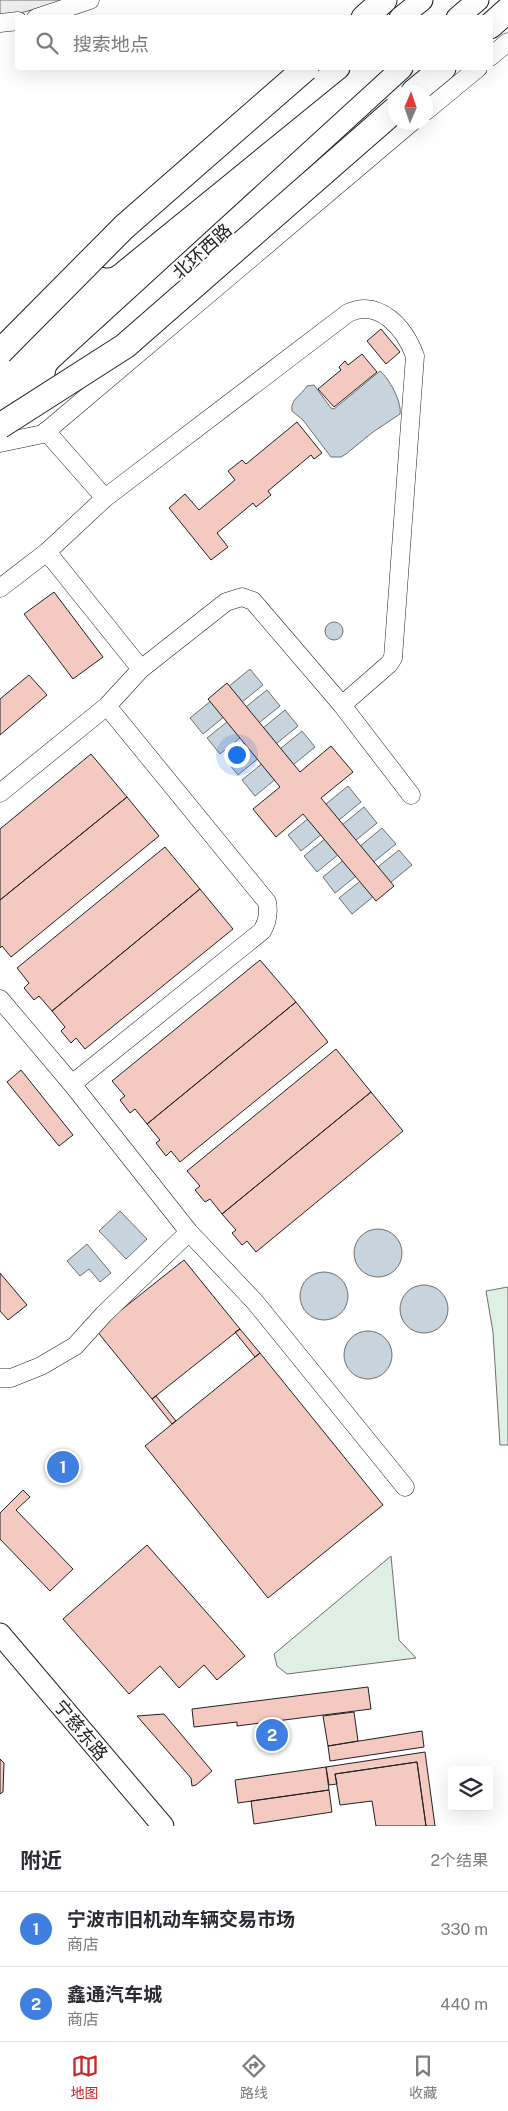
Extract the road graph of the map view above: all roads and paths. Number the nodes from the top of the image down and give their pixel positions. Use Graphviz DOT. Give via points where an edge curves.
graph roads {
  1 [pos="90,0"];
  2 [pos="384,0"];
  3 [pos="422,0"];
  4 [pos="478,0"];
  5 [pos="508,10"];
  6 [pos="45,15"];
  7 [pos="367,15"];
  8 [pos="404,15"];
  9 [pos="460,15"];
  10 [pos="15,21"];
  11 [pos="0,23"];
  12 [pos="493,23"];
  13 [pos="508,42"];
  14 [pos="493,54"];
  15 [pos="304,70"];
  16 [pos="337,70"];
  17 [pos="400,70"];
  18 [pos="441,70"];
  19 [pos="476,70"];
  20 [pos="422,85"];
  21 [pos="433,106"];
  22 [pos="388,116"];
  23 [pos="403,130"];
  24 [pos="0,345"];
  25 [pos="0,352"];
  26 [pos="0,426"];
  27 [pos="46,431"];
  28 [pos="0,432"];
  29 [pos="0,443"];
  30 [pos="105,498"];
  31 [pos="47,552"];
  32 [pos="0,588"];
  33 [pos="141,669"];
  34 [pos="342,704"];
  35 [pos="107,706"];
  36 [pos="0,794"];
  37 [pos="411,795"];
  38 [pos="0,999"];
  39 [pos="72,1084"];
  40 [pos="190,1232"];
  41 [pos="0,1378"];
  42 [pos="405,1487"];
  43 [pos="0,1634"];
  44 [pos="163,1826"];
  1 -- 6 [label="street"];
  2 -- 7 [label="highway"];
  3 -- 8 [label="main road"];
  4 -- 9 [label="main road"];
  5 -- 12 [label="highway"];
  10 -- 11 [label="street"];
  13 -- 14 [label="street"];
  15 -- 25 [label="highway, bridge" via="124,227"];
  16 -- 24 [label="main road"];
  17 -- 28 [label="main road, 北环西路"];
  18 -- 20 [label="highway"];
  19 -- 21 [label="street"];
  22 -- 26 [label="highway, bridge" via="125,346"];
  23 -- 27 [label="street"];
  27 -- 29 [label="street"];
  27 -- 30 [label="street"];
  30 -- 31 [label="street"];
  30 -- 34 [label="street" via="348,313 366,309 389,316 411,344 416,356 393,658"];
  31 -- 32 [label="street"];
  31 -- 33 [label="street"];
  33 -- 34 [label="street" via="226,602 242,597 253,601"];
  33 -- 35 [label="street"];
  34 -- 37 [label="street"];
  35 -- 36 [label="street"];
  35 -- 39 [label="street" via="267,902 267,923 262,931"];
  38 -- 39 [label="street"];
  39 -- 40 [label="street"];
  40 -- 41 [label="street" via="74,1346 41,1366 11,1378"];
  40 -- 42 [label="street" via="255,1302"];
  43 -- 44 [label="main road, 宁慈东路"];
}
